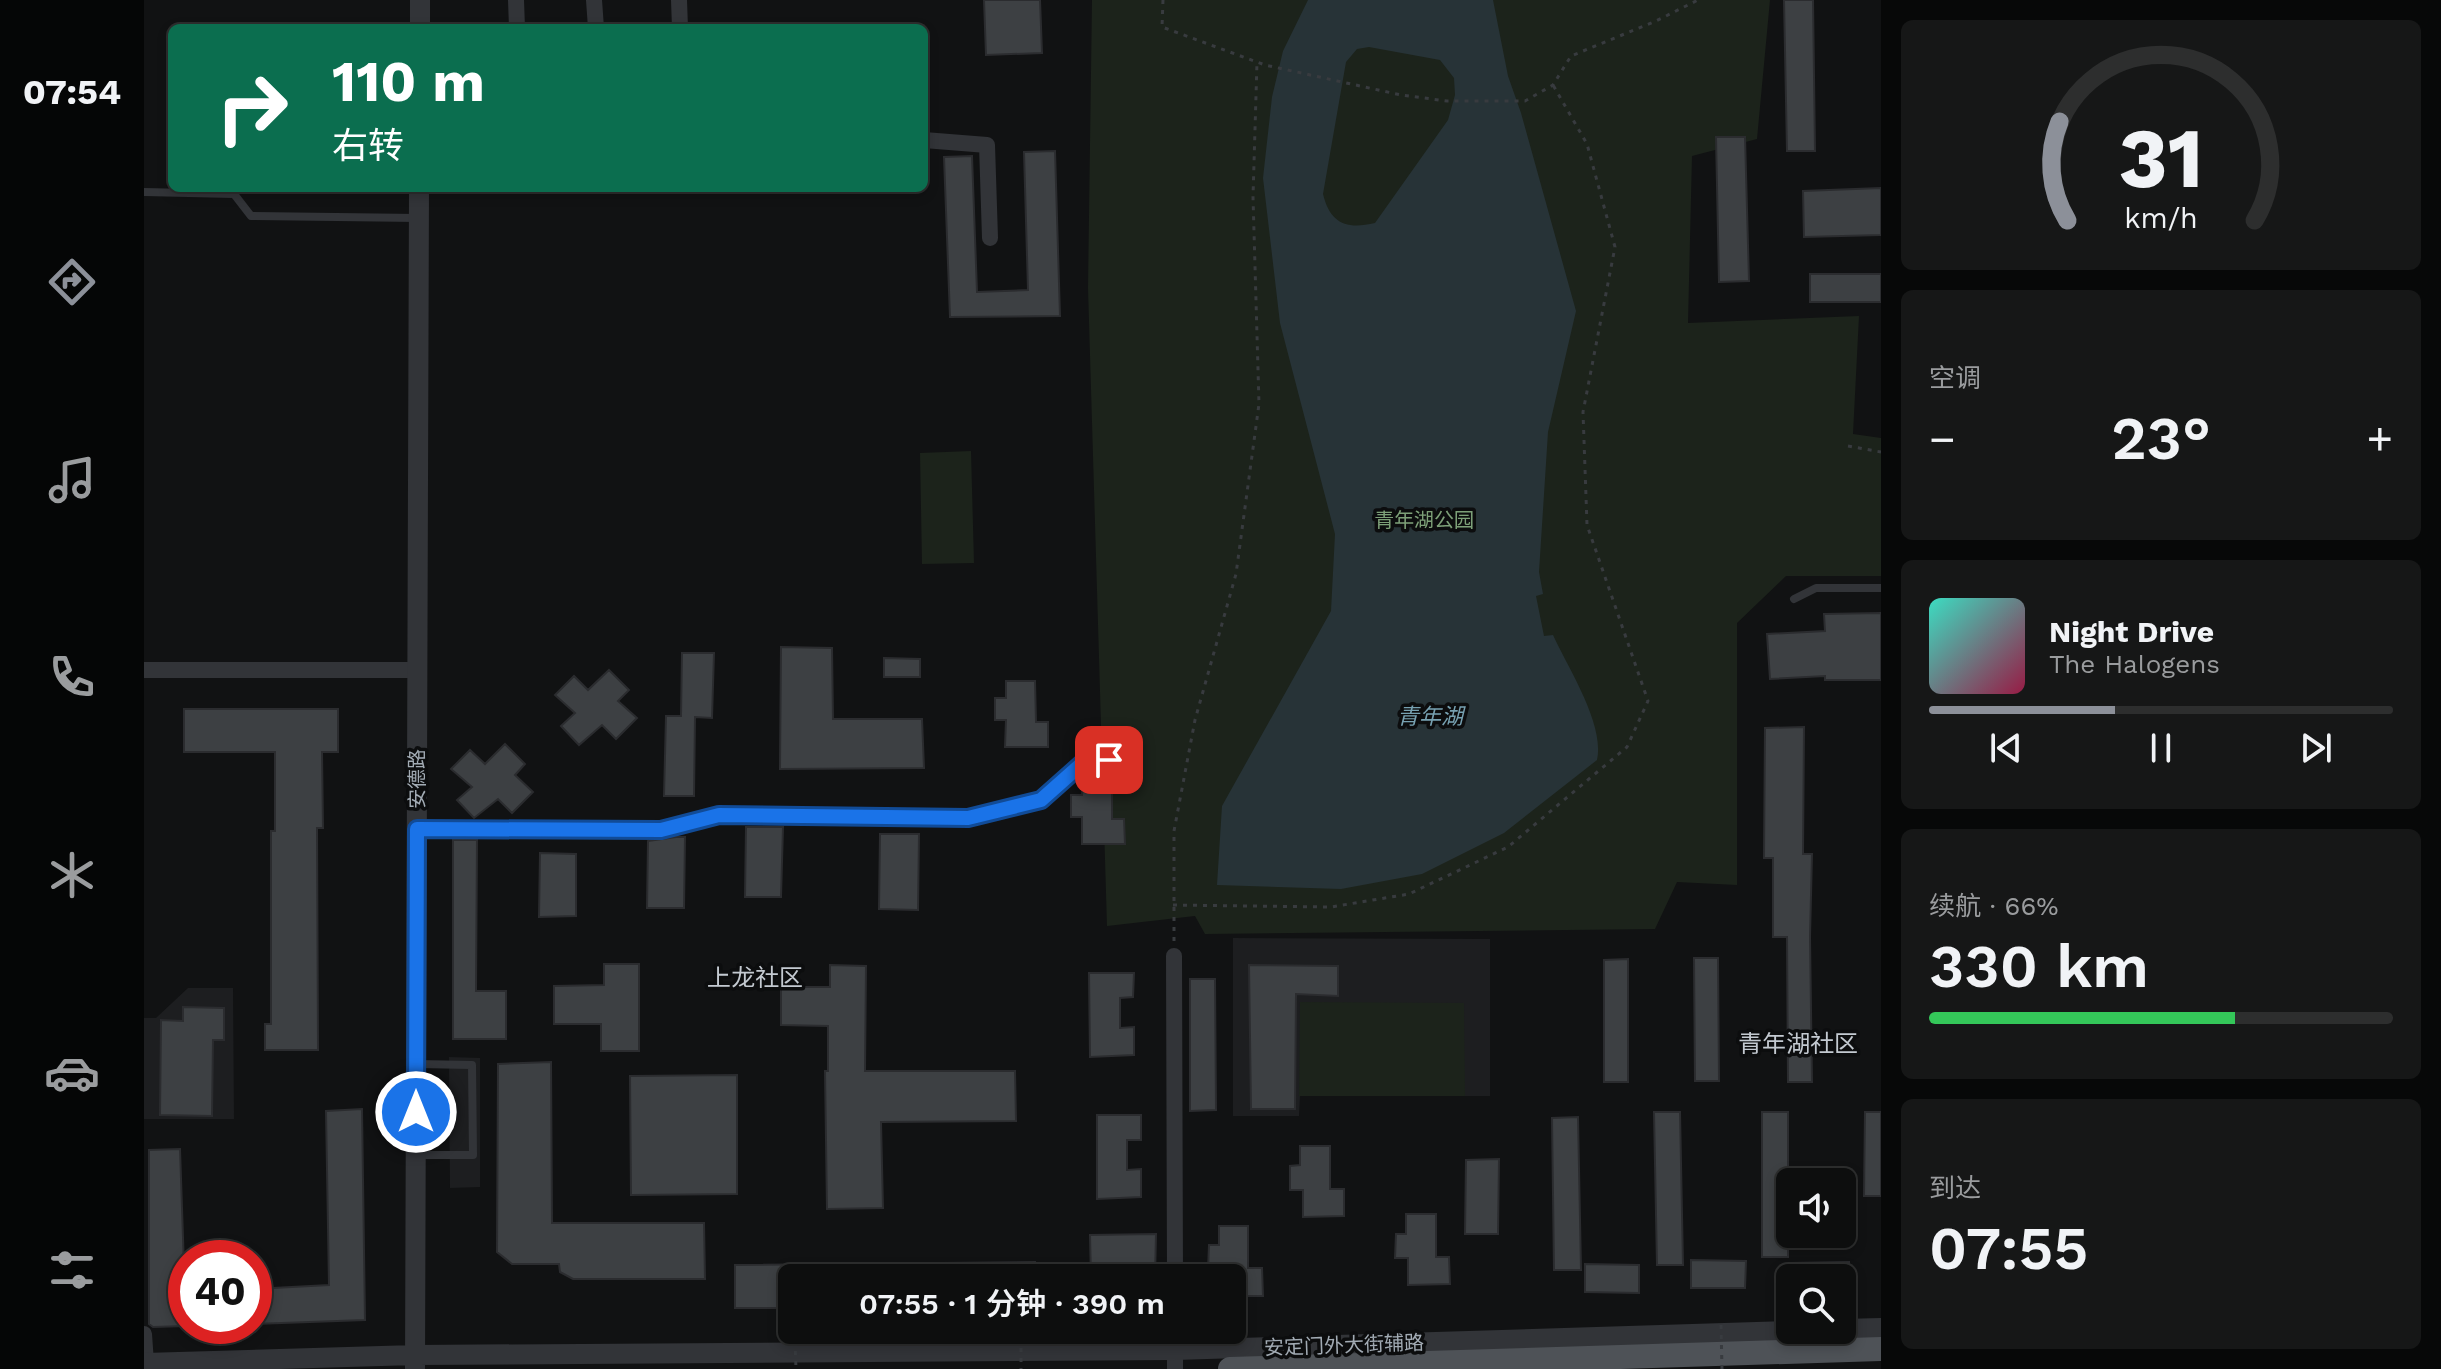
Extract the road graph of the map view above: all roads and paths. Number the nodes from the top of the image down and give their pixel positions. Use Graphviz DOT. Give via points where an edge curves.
graph roads {
  1 [pos="420,0"];
  2 [pos="516,0"];
  3 [pos="594,0"];
  4 [pos="679,0"];
  5 [pos="1163,0"];
  6 [pos="1698,0"];
  7 [pos="420,24"];
  8 [pos="517,24"];
  9 [pos="596,24"];
  10 [pos="680,24"];
  11 [pos="1257,62"];
  12 [pos="1553,85"];
  13 [pos="928,140"];
  14 [pos="144,192"];
  15 [pos="419,192"];
  16 [pos="419,218"];
  17 [pos="990,238"];
  18 [pos="1848,446"];
  19 [pos="1881,452"];
  20 [pos="1881,588"];
  21 [pos="1794,599"];
  22 [pos="144,670"];
  23 [pos="418,670"];
  24 [pos="1131,760"];
  25 [pos="417,829"];
  26 [pos="1173,905"];
  27 [pos="1174,956"];
  28 [pos="416,1064"];
  29 [pos="416,1155"];
  30 [pos="1175,1264"];
  31 [pos="1721,1325"];
  32 [pos="1881,1328"];
  33 [pos="1856,1329"];
  34 [pos="1776,1331"];
  35 [pos="144,1334"];
  36 [pos="795,1344"];
  37 [pos="1021,1344"];
  38 [pos="1881,1349"];
  39 [pos="1175,1350"];
  40 [pos="415,1362"];
  41 [pos="145,1363"];
  42 [pos="796,1369"];
  43 [pos="1021,1369"];
  44 [pos="1230,1369"];
  45 [pos="1722,1369"];
  1 -- 7 [label="street"];
  2 -- 8 [label="street"];
  3 -- 9 [label="street"];
  4 -- 10 [label="street"];
  5 -- 11 [label="path" via="1162,27"];
  6 -- 12 [label="path" via="1571,56"];
  11 -- 12 [label="path" via="1447,101 1525,101"];
  11 -- 26 [label="path" via="1253,197 1259,404 1236,574 1195,720 1174,831"];
  12 -- 26 [label="path" via="1587,144 1615,247 1583,412 1587,525 1648,701 1627,747 1508,847 1409,894 1331,907"];
  13 -- 17 [label="street" via="987,145"];
  14 -- 16 [label="lane" via="234,194 251,216"];
  15 -- 16 [label="street, 安德路"];
  16 -- 23 [label="street, 安德路"];
  18 -- 19 [label="path"];
  20 -- 21 [label="lane" via="1816,588"];
  22 -- 23 [label="street"];
  23 -- 25 [label="street, 安德路"];
  24 -- 25 [label="street" via="1086,760 1041,800 968,818 719,815 661,830"];
  25 -- 28 [label="street, 安德路"];
  26 -- 27 [label="path"];
  27 -- 30 [label="street"];
  28 -- 29 [label="street, 安德路"];
  28 -- 29 [label="lane" via="472,1065 474,1135 473,1155"];
  29 -- 40 [label="street, 安德路"];
  31 -- 45 [label="path, bridge"];
  32 -- 33 [label="street"];
  34 -- 39 [label="street, 安定门外大街辅路"];
  35 -- 41 [label="street"];
  36 -- 42 [label="path, bridge"];
  37 -- 43 [label="path, bridge"];
  38 -- 44 [label="main road"];
  39 -- 40 [label="street, 安定门外大街辅路"];
  40 -- 41 [label="street, 安定门外大街辅路"];
}
